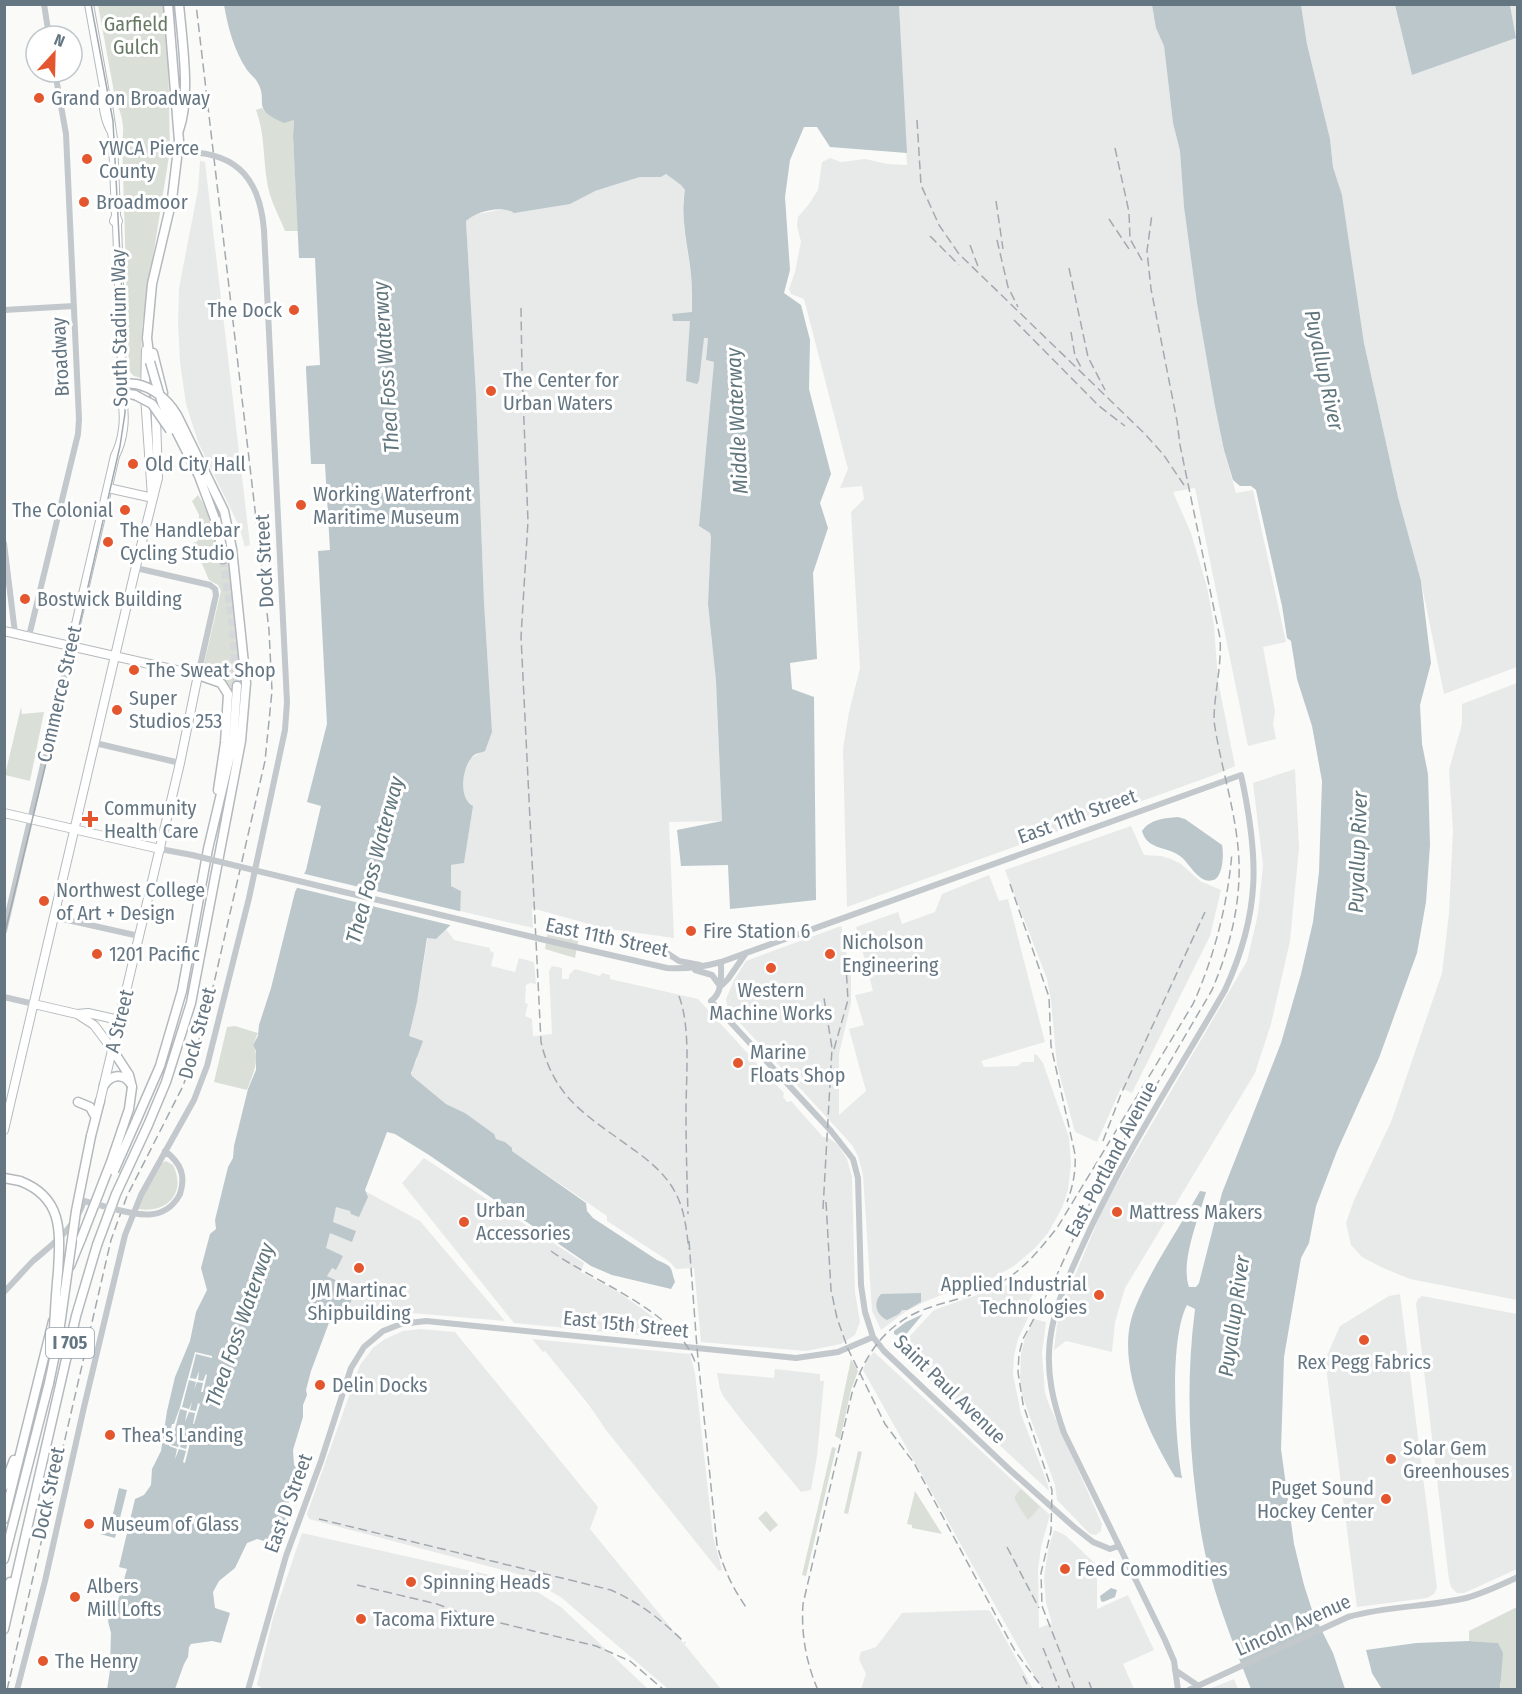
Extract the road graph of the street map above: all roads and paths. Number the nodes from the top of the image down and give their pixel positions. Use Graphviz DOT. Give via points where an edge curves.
graph roads {
  1 [pos="44,4"];
  2 [pos="89,4"];
  3 [pos="168,4"];
  4 [pos="179,4"];
  5 [pos="47,24"];
  6 [pos="57,84"];
  7 [pos="179,130"];
  8 [pos="177,152"];
  9 [pos="157,267"];
  10 [pos="74,306"];
  11 [pos="4,310"];
  12 [pos="147,338"];
  13 [pos="152,361"];
  14 [pos="123,392"];
  15 [pos="118,431"];
  16 [pos="115,456"];
  17 [pos="108,488"];
  18 [pos="153,498"];
  19 [pos="215,519"];
  20 [pos="4,543"];
  21 [pos="223,559"];
  22 [pos="136,568"];
  23 [pos="235,577"];
  24 [pos="4,631"];
  25 [pos="15,633"];
  26 [pos="29,636"];
  27 [pos="71,646"];
  28 [pos="115,656"];
  29 [pos="198,675"];
  30 [pos="237,686"];
  31 [pos="95,743"];
  32 [pos="180,763"];
  33 [pos="1241,775"];
  34 [pos="4,813"];
  35 [pos="31,819"];
  36 [pos="75,830"];
  37 [pos="210,838"];
  38 [pos="160,849"];
  39 [pos="54,917"];
  40 [pos="4,932"];
  41 [pos="139,936"];
  42 [pos="667,953"];
  43 [pos="746,953"];
  44 [pos="721,962"];
  45 [pos="712,965"];
  46 [pos="686,969"];
  47 [pos="720,987"];
  48 [pos="4,997"];
  49 [pos="34,1004"];
  50 [pos="77,1014"];
  51 [pos="118,1020"];
  52 [pos="112,1049"];
  53 [pos="104,1085"];
  54 [pos="132,1087"];
  55 [pos="100,1101"];
  56 [pos="78,1102"];
  57 [pos="95,1120"];
  58 [pos="4,1130"];
  59 [pos="165,1151"];
  60 [pos="7,1178"];
  61 [pos="81,1239"];
  62 [pos="4,1292"];
  63 [pos="375,1336"];
  64 [pos="873,1337"];
  65 [pos="49,1383"];
  66 [pos="30,1411"];
  67 [pos="47,1443"];
  68 [pos="4,1486"];
  69 [pos="4,1518"];
  70 [pos="1119,1546"];
  71 [pos="4,1559"];
  72 [pos="1518,1577"];
  73 [pos="4,1601"];
  74 [pos="4,1629"];
  75 [pos="1175,1670"];
  76 [pos="1197,1685"];
  77 [pos="17,1689"];
  78 [pos="248,1689"];
  79 [pos="1178,1689"];
  80 [pos="1189,1689"];
  1 -- 5 [label="street"];
  2 -- 14 [label="main road, South Stadium Way" via="112,132"];
  3 -- 7 [label="highway"];
  4 -- 7 [label="highway" via="184,78"];
  6 -- 10 [label="street, Broadway" via="66,134"];
  7 -- 8 [label="highway"];
  8 -- 9 [label="highway" via="172,199"];
  8 -- 59 [label="street, Dock Street, bridge" via="208,154 240,170 253,185 261,206 287,702 285,730 249,898 207,1066 194,1101"];
  9 -- 12 [label="highway"];
  9 -- 13 [label="highway"];
  10 -- 11 [label="street"];
  10 -- 26 [label="street, Broadway" via="78,434"];
  12 -- 13 [label="highway"];
  12 -- 18 [label="main road" via="146,407"];
  13 -- 18 [label="main road" via="158,478"];
  13 -- 19 [label="highway, bridge" via="159,395 199,476"];
  13 -- 23 [label="highway" via="158,369 164,396 206,484"];
  14 -- 15 [label="main road, South Stadium Way"];
  14 -- 16 [label="main road, Commerce Street" via="122,432"];
  14 -- 19 [label="highway, bridge" via="148,401 162,416"];
  14 -- 23 [label="highway, bridge" via="136,384 156,392 177,415 224,511"];
  15 -- 16 [label="main road, Commerce Street"];
  16 -- 17 [label="main road, Commerce Street"];
  17 -- 18 [label="main road"];
  17 -- 27 [label="main road, Commerce Street"];
  18 -- 22 [label="main road"];
  19 -- 21 [label="highway"];
  20 -- 25 [label="street"];
  22 -- 28 [label="main road"];
  22 -- 29 [label="street, A Street" via="215,589"];
  23 -- 67 [label="highway, I 705, bridge" via="246,683 244,720 191,1003 172,1066 97,1245"];
  24 -- 25 [label="main road"];
  25 -- 26 [label="main road"];
  26 -- 27 [label="main road"];
  27 -- 28 [label="main road"];
  27 -- 35 [label="street, Commerce Street"];
  28 -- 29 [label="main road"];
  28 -- 31 [label="main road"];
  29 -- 32 [label="main road, A Street"];
  29 -- 37 [label="highway" via="221,683 229,697"];
  30 -- 37 [label="highway, I 705" via="233,743"];
  31 -- 32 [label="street"];
  31 -- 36 [label="main road"];
  32 -- 38 [label="main road, A Street"];
  33 -- 43 [label="street, East 11th Street"];
  33 -- 70 [label="street, East Portland Avenue" via="1254,882 1240,954 1225,990 1105,1195 1062,1291 1051,1334 1048,1368 1054,1407"];
  34 -- 35 [label="main road"];
  35 -- 36 [label="main road"];
  35 -- 40 [label="street, Commerce Street"];
  36 -- 38 [label="main road"];
  36 -- 39 [label="main road"];
  37 -- 61 [label="highway, I 705, bridge" via="176,1016 160,1066"];
  38 -- 41 [label="main road, A Street"];
  38 -- 46 [label="street, East 11th Street, bridge" via="642,963"];
  39 -- 41 [label="street"];
  39 -- 49 [label="main road"];
  41 -- 51 [label="main road, A Street"];
  42 -- 45 [label="street" via="687,963"];
  43 -- 44 [label="street, East 11th Street"];
  43 -- 47 [label="street"];
  44 -- 45 [label="street, East 11th Street"];
  44 -- 47 [label="street, Saint Paul Avenue"];
  45 -- 46 [label="street, East 11th Street"];
  46 -- 47 [label="street" via="712,975"];
  47 -- 64 [label="street, Saint Paul Avenue" via="711,1001 853,1159 858,1178 861,1285"];
  48 -- 49 [label="street"];
  49 -- 50 [label="main road"];
  49 -- 58 [label="main road"];
  50 -- 51 [label="main road"];
  50 -- 52 [label="main road" via="94,1025"];
  51 -- 52 [label="main road, A Street"];
  52 -- 53 [label="main road, A Street"];
  52 -- 54 [label="highway"];
  53 -- 54 [label="highway" via="112,1077 120,1076"];
  53 -- 55 [label="main road, A Street"];
  54 -- 61 [label="highway, bridge" via="129,1109"];
  55 -- 57 [label="highway"];
  56 -- 57 [label="highway" via="92,1108"];
  57 -- 65 [label="highway, bridge" via="76,1211"];
  59 -- 62 [label="street, bridge" via="175,1160 183,1178 180,1194 170,1208 141,1215 84,1201 71,1226"];
  59 -- 77 [label="street, Dock Street" via="125,1235"];
  60 -- 65 [label="highway, bridge" via="28,1184 44,1196 59,1226"];
  61 -- 66 [label="highway, I 705" via="56,1310"];
  63 -- 64 [label="street, East 15th Street" via="401,1324 426,1321 796,1358 838,1352"];
  63 -- 78 [label="street, East D Street" via="351,1368 286,1556"];
  64 -- 70 [label="street, Saint Paul Avenue" via="1074,1527 1103,1547"];
  65 -- 71 [label="highway"];
  66 -- 68 [label="highway"];
  66 -- 69 [label="highway, I 705"];
  67 -- 73 [label="highway, I 705"];
  67 -- 74 [label="highway"];
  70 -- 75 [label="street, East Portland Avenue" via="1166,1640"];
  72 -- 76 [label="street, Lincoln Avenue" via="1472,1596 1365,1612"];
  75 -- 76 [label="street"];
  75 -- 79 [label="street, East Portland Avenue"];
  76 -- 80 [label="street, Lincoln Avenue"];
}
